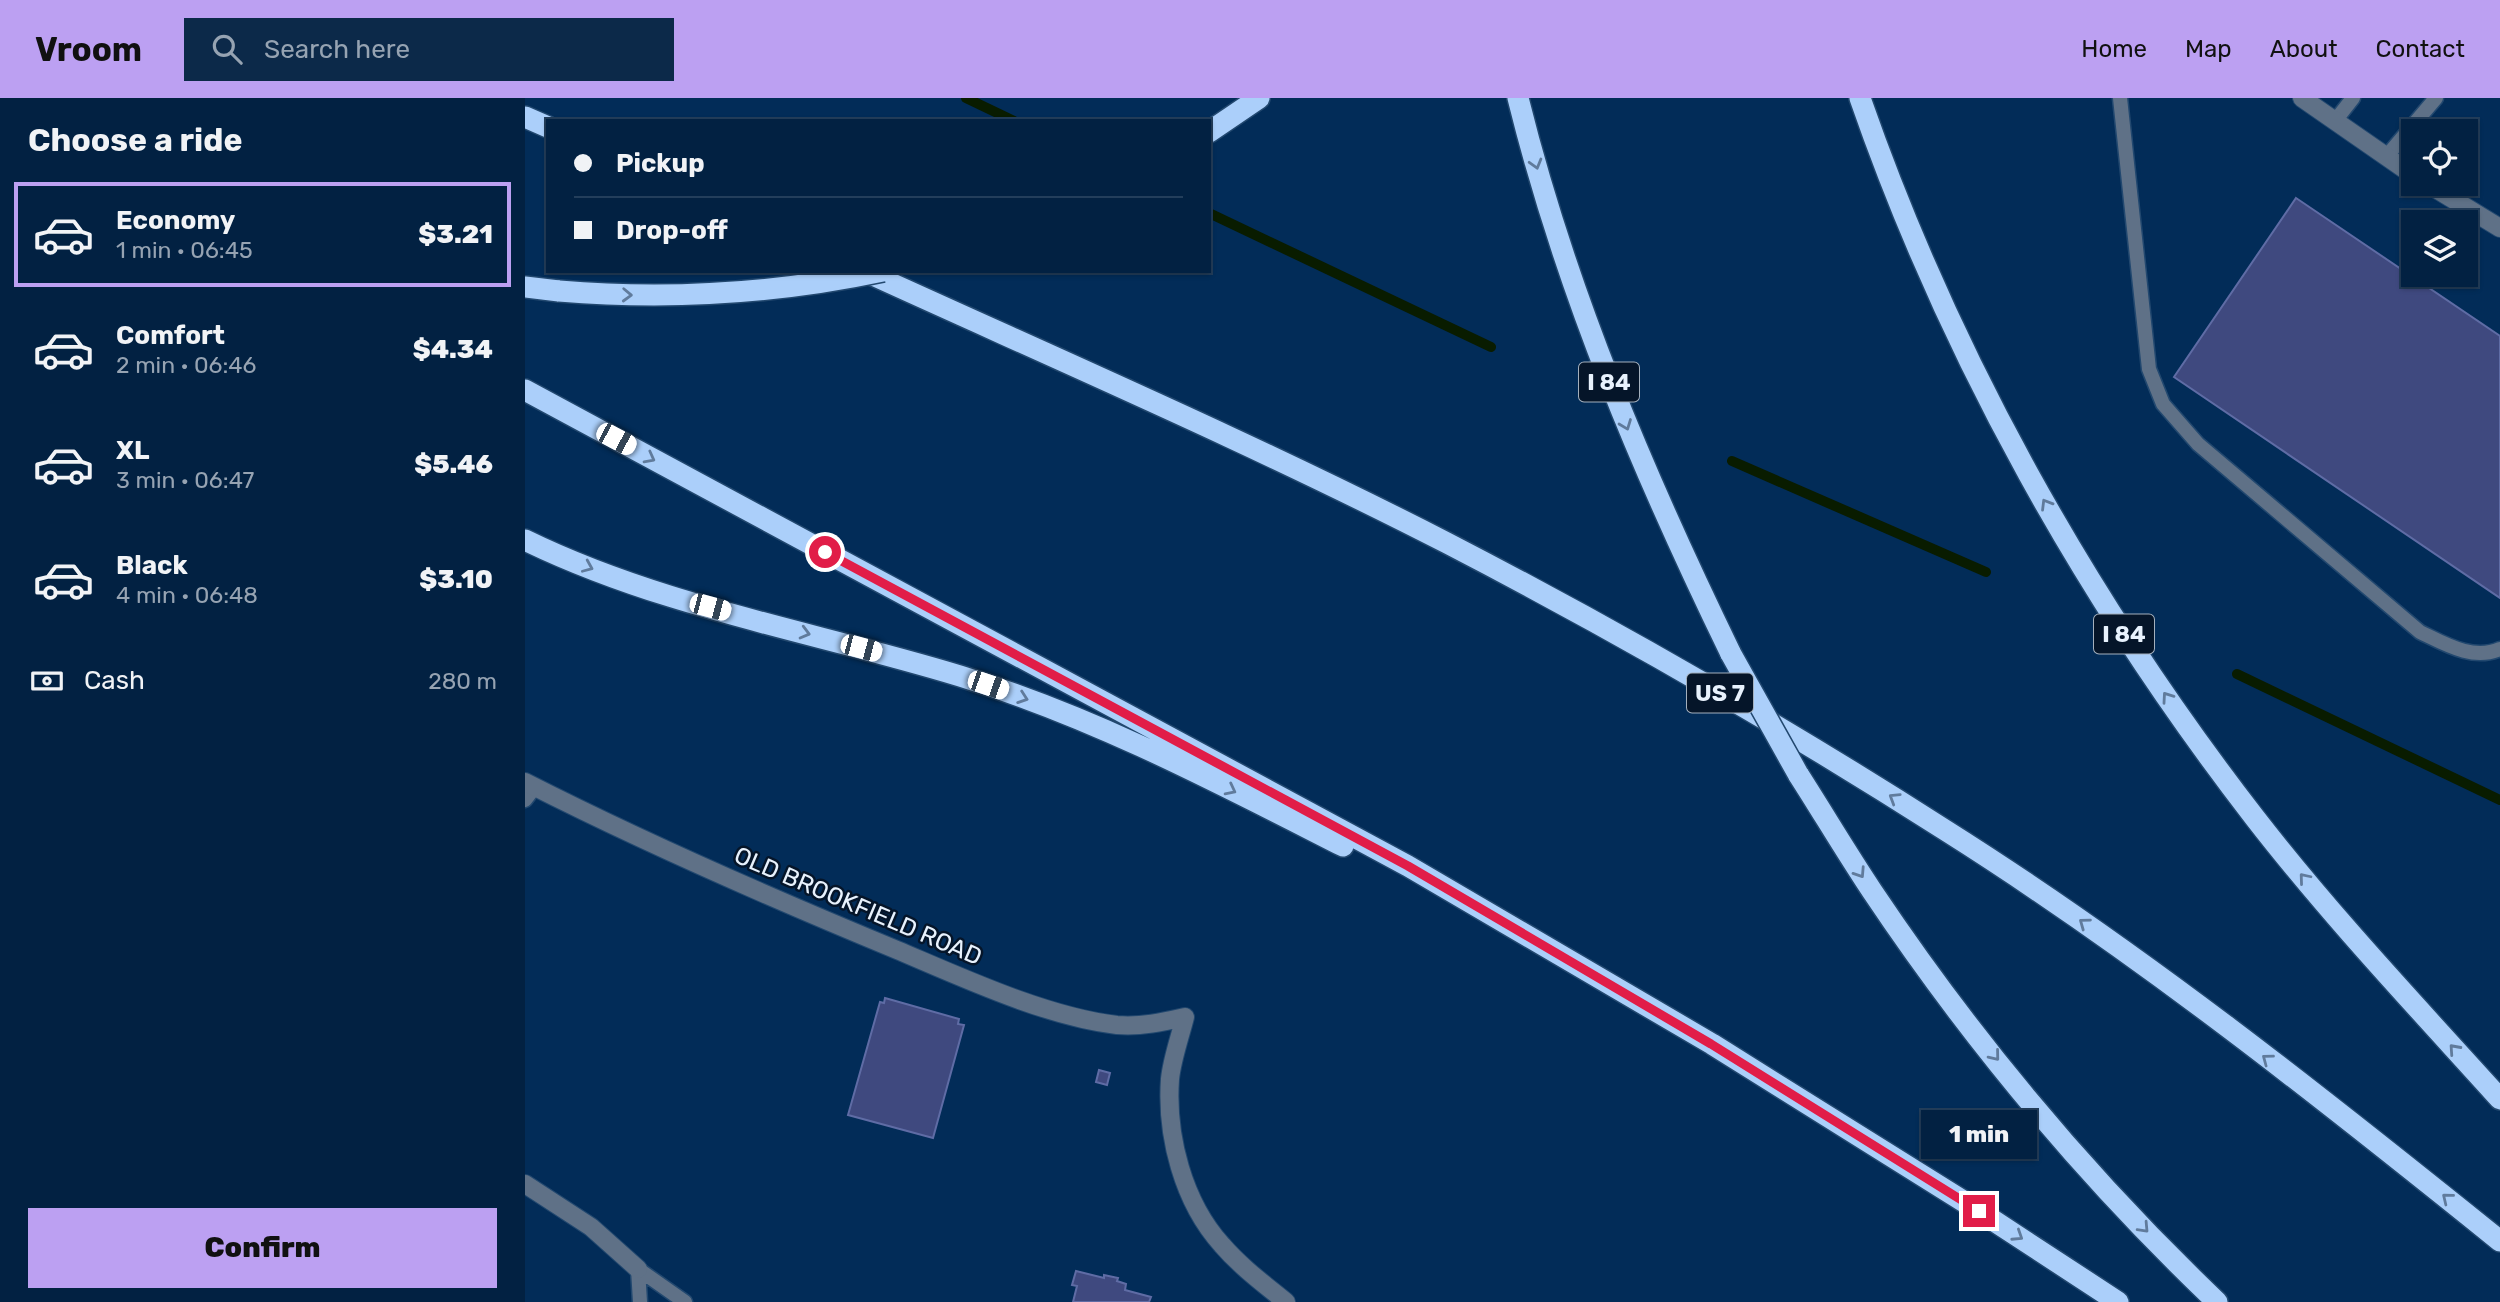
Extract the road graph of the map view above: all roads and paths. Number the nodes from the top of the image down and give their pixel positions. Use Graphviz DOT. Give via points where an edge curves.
graph roads {
  1 [pos="1259,98"];
  2 [pos="1518,98"];
  3 [pos="1860,98"];
  4 [pos="2120,98"];
  5 [pos="2302,98"];
  6 [pos="2353,98"];
  7 [pos="2436,98"];
  8 [pos="525,117"];
  9 [pos="2335,121"];
  10 [pos="546,126"];
  11 [pos="1211,131"];
  12 [pos="2386,158"];
  13 [pos="2401,167"];
  14 [pos="2448,196"];
  15 [pos="2500,228"];
  16 [pos="868,273"];
  17 [pos="872,273"];
  18 [pos="525,287"];
  19 [pos="525,390"];
  20 [pos="525,540"];
  21 [pos="2500,649"];
  22 [pos="528,790"];
  23 [pos="1569,961"];
  24 [pos="2500,1099"];
  25 [pos="525,1184"];
  26 [pos="2500,1241"];
  27 [pos="638,1269"];
  28 [pos="640,1302"];
  29 [pos="685,1302"];
  30 [pos="1286,1302"];
  31 [pos="2118,1302"];
  32 [pos="2217,1302"];
  1 -- 11 [label="highway"];
  2 -- 32 [label="highway, I 84, one-way, bridge" via="1555,228 1609,380 1670,529 1731,654 1798,774 1872,890 1995,1057 2123,1205"];
  24 -- 3 [label="highway, I 84, one-way" via="2291,863 2214,764 2123,631 2034,485 1980,384 1910,228"];
  4 -- 21 [label="lane" via="2148,369 2164,404 2198,444 2420,632 2460,651 2489,654"];
  5 -- 9 [label="street"];
  6 -- 9 [label="lane"];
  7 -- 12 [label="lane"];
  8 -- 10 [label="highway"];
  9 -- 12 [label="street"];
  12 -- 13 [label="street"];
  14 -- 15 [label="street"];
  26 -- 16 [label="highway, US 7, one-way" via="2324,1102 2045,895 1753,712 1377,508"];
  18 -- 17 [label="highway, one-way, bridge" via="650,296 713,294"];
  19 -- 23 [label="highway, one-way" via="1395,859"];
  20 -- 23 [label="highway, one-way" via="684,601 912,662 1038,703 1191,769"];
  22 -- 30 [label="street, OLD BROOKFIELD ROAD" via="936,967 1044,1008 1119,1025 1154,1025 1185,1017 1170,1078 1179,1165 1196,1208 1221,1244"];
  23 -- 31 [label="highway, one-way" via="1835,1120"];
  25 -- 27 [label="street" via="591,1227"];
  27 -- 28 [label="lane"];
  27 -- 29 [label="lane"];
}
